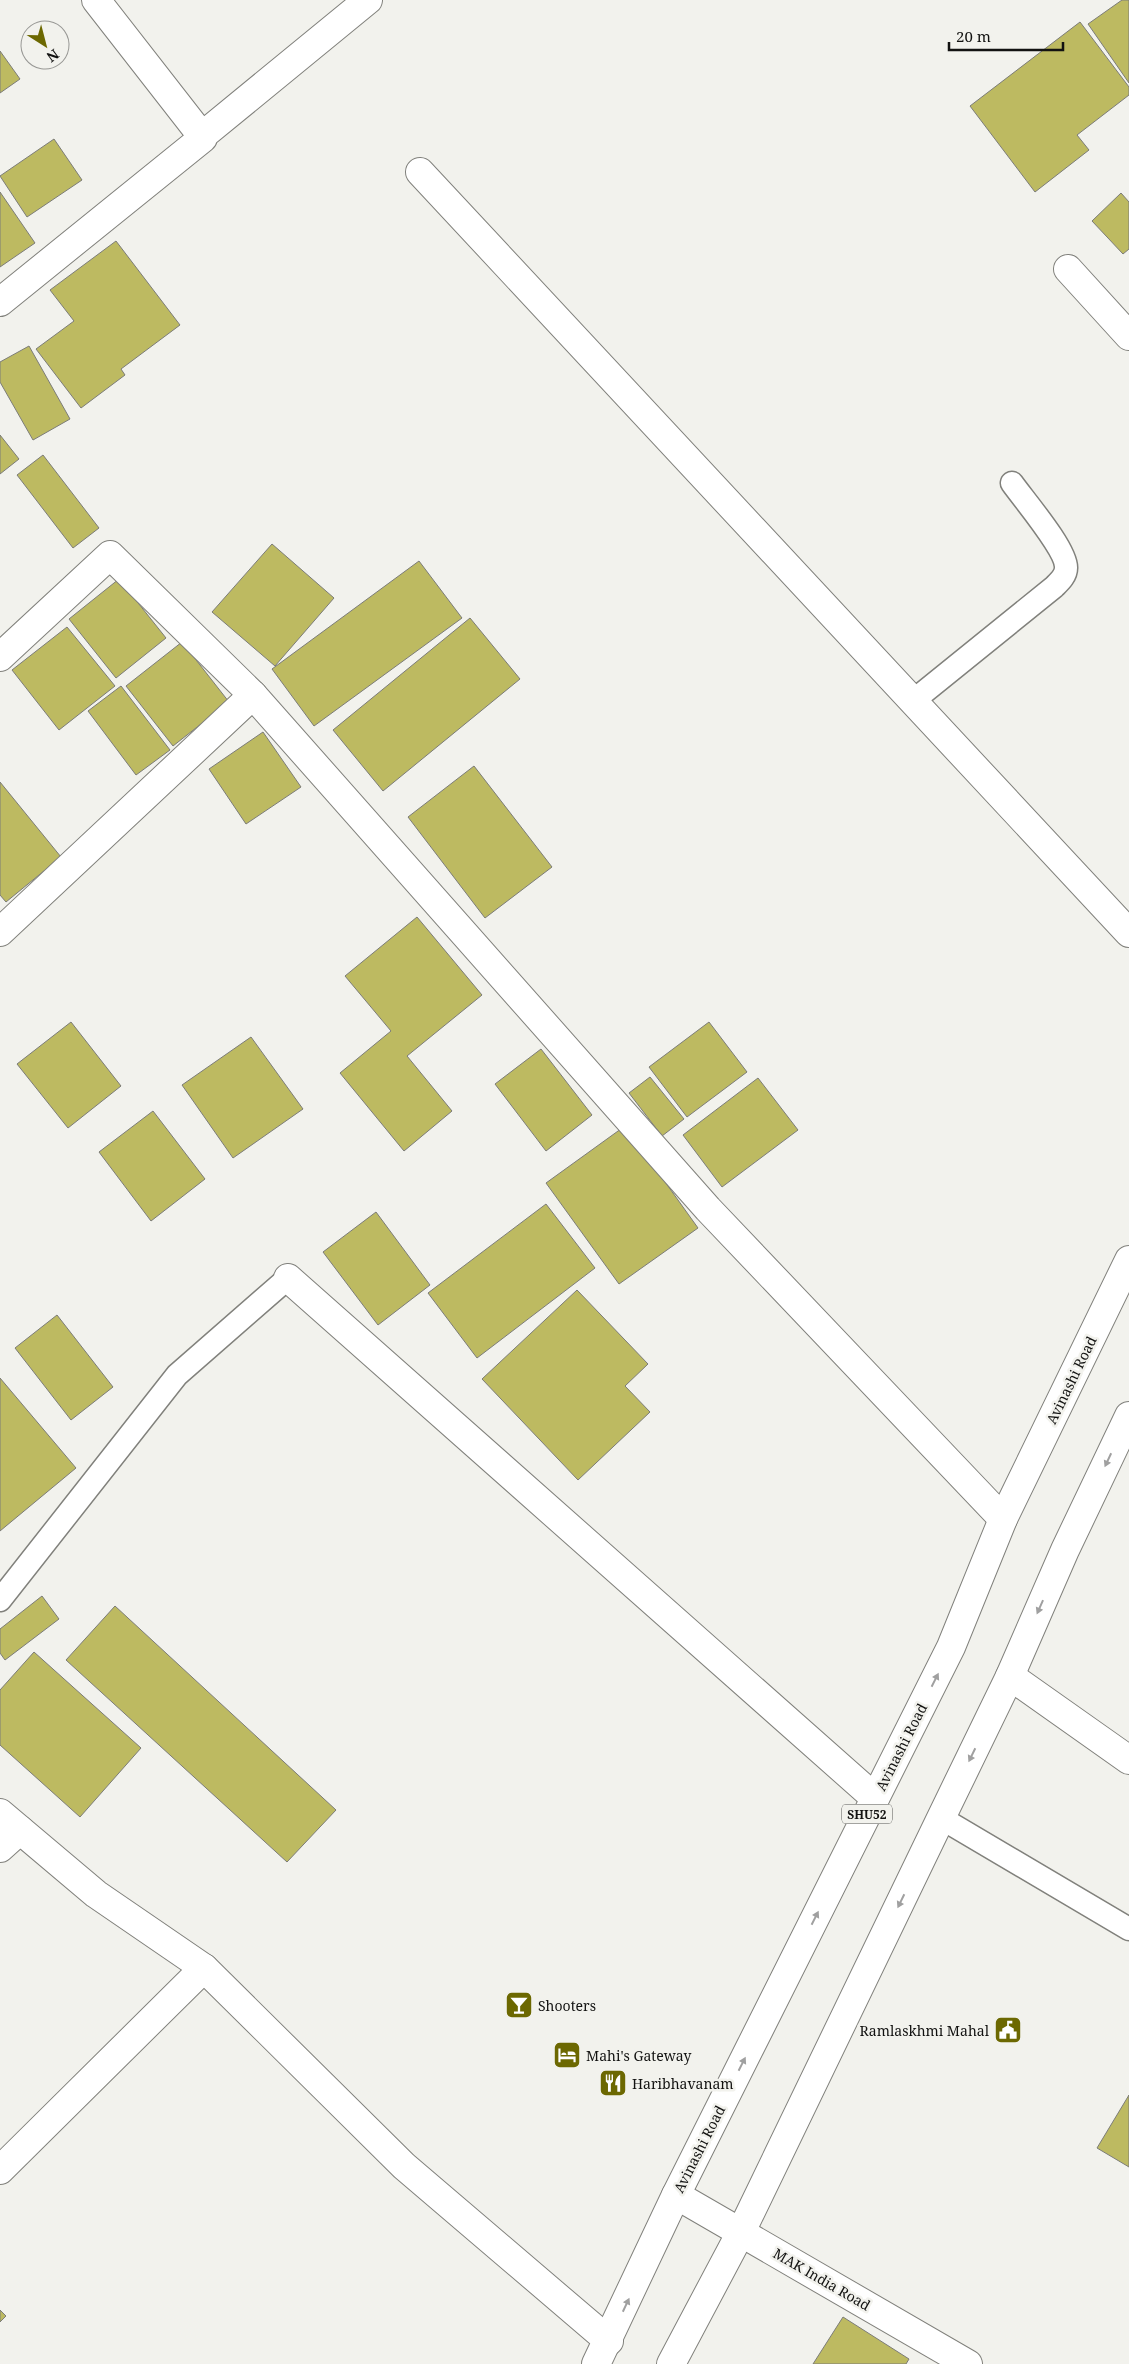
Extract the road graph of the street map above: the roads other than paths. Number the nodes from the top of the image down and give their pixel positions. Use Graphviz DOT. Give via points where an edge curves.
graph roads {
  1 [pos="96,0"];
  2 [pos="368,0"];
  3 [pos="202,136"];
  4 [pos="420,172"];
  5 [pos="1068,269"];
  6 [pos="0,302"];
  7 [pos="1129,336"];
  8 [pos="1012,483"];
  9 [pos="0,657"];
  10 [pos="254,695"];
  11 [pos="913,701"];
  12 [pos="0,932"];
  13 [pos="1129,933"];
  14 [pos="1129,1260"];
  15 [pos="288,1278"];
  16 [pos="1129,1416"];
  17 [pos="1003,1519"];
  18 [pos="0,1600"];
  19 [pos="1010,1676"];
  20 [pos="1129,1760"];
  21 [pos="875,1798"];
  22 [pos="941,1818"];
  23 [pos="10,1822"];
  24 [pos="0,1848"];
  25 [pos="1129,1929"];
  26 [pos="204,1968"];
  27 [pos="0,2170"];
  28 [pos="676,2195"];
  29 [pos="741,2232"];
  30 [pos="603,2353"];
  31 [pos="671,2364"];
  32 [pos="968,2364"];
  1 -- 3 [label="street"];
  2 -- 3 [label="street"];
  3 -- 6 [label="street" via="204,138"];
  4 -- 11 [label="street"];
  5 -- 7 [label="street"];
  8 -- 11 [label="lane" via="1063,554 1066,568 1063,578"];
  9 -- 10 [label="street" via="110,555"];
  10 -- 12 [label="street"];
  10 -- 17 [label="street" via="708,1209"];
  11 -- 13 [label="street"];
  14 -- 17 [label="street, Avinashi Road / SHU52"];
  15 -- 18 [label="lane" via="177,1375"];
  15 -- 21 [label="street"];
  16 -- 19 [label="street, one-way"];
  21 -- 17 [label="street, Avinashi Road / SHU52, one-way" via="951,1647"];
  19 -- 20 [label="street"];
  19 -- 22 [label="street, one-way"];
  28 -- 21 [label="street, Avinashi Road / SHU52, one-way"];
  22 -- 25 [label="lane"];
  22 -- 29 [label="street, one-way"];
  23 -- 24 [label="street"];
  23 -- 26 [label="street" via="96,1894"];
  26 -- 27 [label="street"];
  26 -- 30 [label="street" via="404,2166"];
  28 -- 29 [label="street, MAK India Road"];
  30 -- 28 [label="street, Avinashi Road / SHU52, one-way"];
  29 -- 31 [label="street"];
  29 -- 32 [label="street, MAK India Road"];
}
